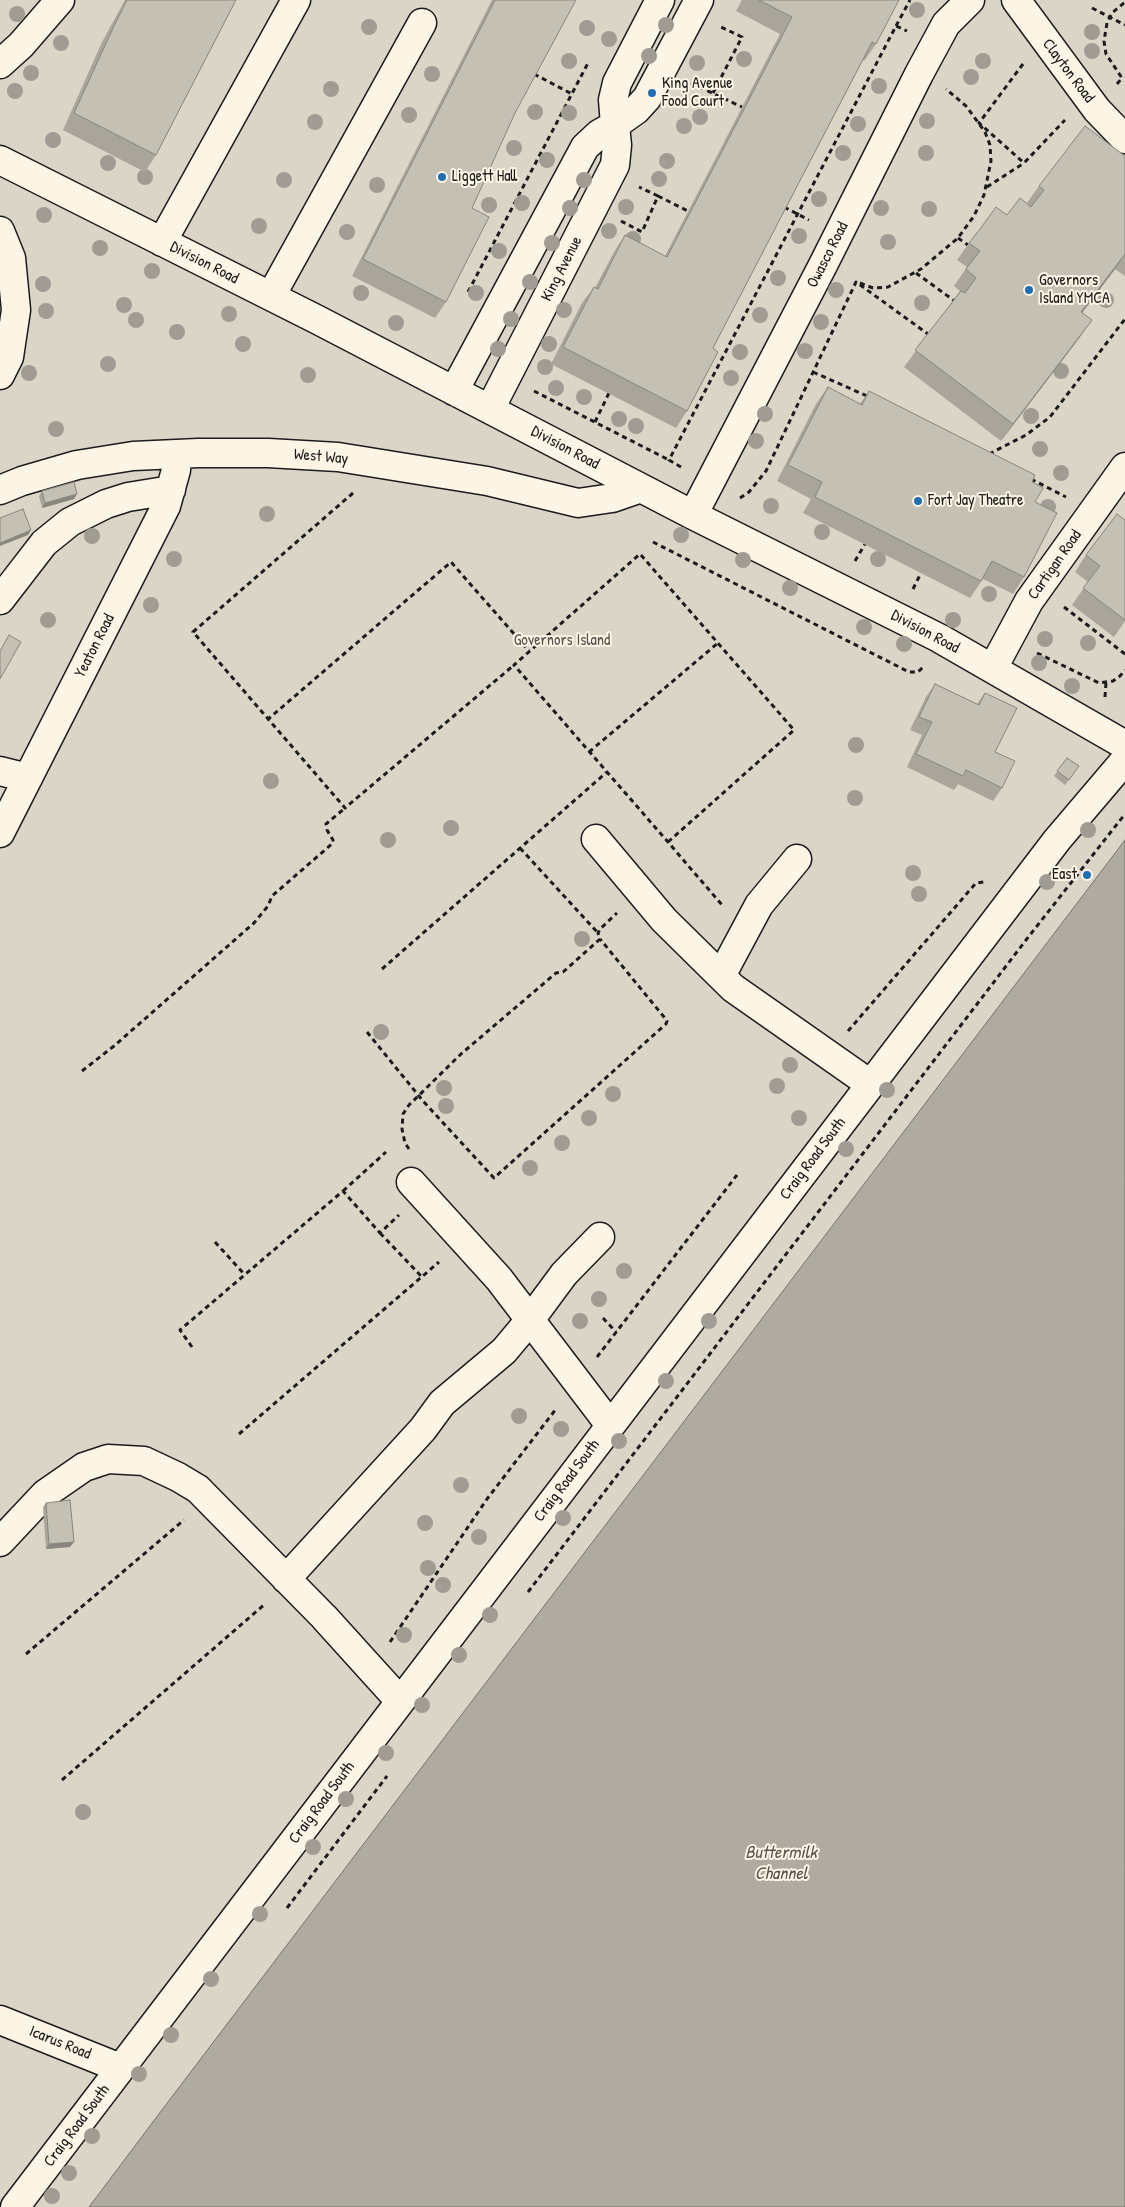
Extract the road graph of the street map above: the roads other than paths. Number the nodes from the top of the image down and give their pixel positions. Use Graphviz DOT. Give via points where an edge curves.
graph roads {
  1 [pos="60,0"];
  2 [pos="296,0"];
  3 [pos="660,0"];
  4 [pos="970,0"];
  5 [pos="1016,0"];
  6 [pos="696,7"];
  7 [pos="422,23"];
  8 [pos="0,64"];
  9 [pos="615,125"];
  10 [pos="1125,139"];
  11 [pos="0,160"];
  12 [pos="0,231"];
  13 [pos="162,242"];
  14 [pos="270,296"];
  15 [pos="0,375"];
  16 [pos="454,391"];
  17 [pos="490,409"];
  18 [pos="177,454"];
  19 [pos="1125,467"];
  20 [pos="641,488"];
  21 [pos="0,490"];
  22 [pos="170,490"];
  23 [pos="693,514"];
  24 [pos="0,600"];
  25 [pos="993,668"];
  26 [pos="1125,744"];
  27 [pos="1125,760"];
  28 [pos="0,771"];
  29 [pos="28,778"];
  30 [pos="0,833"];
  31 [pos="596,839"];
  32 [pos="797,860"];
  33 [pos="721,976"];
  34 [pos="870,1084"];
  35 [pos="416,1189"];
  36 [pos="600,1237"];
  37 [pos="530,1320"];
  38 [pos="610,1425"];
  39 [pos="0,1542"];
  40 [pos="288,1581"];
  41 [pos="400,1701"];
  42 [pos="0,2020"];
  43 [pos="120,2068"];
  44 [pos="15,2207"];
  1 -- 8 [label="street"];
  2 -- 13 [label="street"];
  3 -- 9 [label="street, King Avenue" via="617,83 613,100"];
  4 -- 23 [label="street, Owasco Road" via="946,24 934,46"];
  5 -- 10 [label="street, Clayton Road" via="1093,104"];
  6 -- 9 [label="street" via="646,98"];
  7 -- 14 [label="street"];
  9 -- 16 [label="street" via="599,134 585,148"];
  9 -- 17 [label="street, King Avenue" via="618,145 615,164"];
  11 -- 13 [label="street, Division Road"];
  12 -- 15 [label="street" via="11,258 16,310 9,357"];
  13 -- 14 [label="street, Division Road"];
  14 -- 16 [label="street, Division Road"];
  16 -- 17 [label="street, Division Road"];
  17 -- 20 [label="street, Division Road"];
  18 -- 20 [label="street, West Way" via="268,453 338,457 486,481 578,503 612,498"];
  18 -- 21 [label="street, West Way" via="133,456 77,465"];
  18 -- 22 [label="street, Yeaton Road"];
  19 -- 25 [label="street, Cartigan Road" via="1029,601"];
  20 -- 23 [label="street, Division Road"];
  22 -- 24 [label="street" via="106,504 70,522 44,543"];
  22 -- 29 [label="street, Yeaton Road" via="166,506"];
  23 -- 25 [label="street, Division Road"];
  25 -- 26 [label="street, Division Road"];
  27 -- 34 [label="street, Craig Road South" via="1057,840"];
  28 -- 29 [label="street"];
  29 -- 30 [label="street, Yeaton Road"];
  31 -- 33 [label="street" via="664,920"];
  32 -- 33 [label="street" via="759,904"];
  33 -- 34 [label="street" via="733,988"];
  34 -- 38 [label="street, Craig Road South"];
  35 -- 37 [label="street" via="499,1279"];
  36 -- 37 [label="street" via="564,1274"];
  37 -- 38 [label="street"];
  37 -- 40 [label="street" via="504,1351 442,1403 423,1429"];
  38 -- 41 [label="street, Craig Road South"];
  39 -- 40 [label="street" via="45,1494 84,1467 108,1459 144,1461 198,1490"];
  40 -- 41 [label="street"];
  41 -- 43 [label="street, Craig Road South"];
  42 -- 43 [label="street, Icarus Road"];
  43 -- 44 [label="street, Craig Road South"];
}
